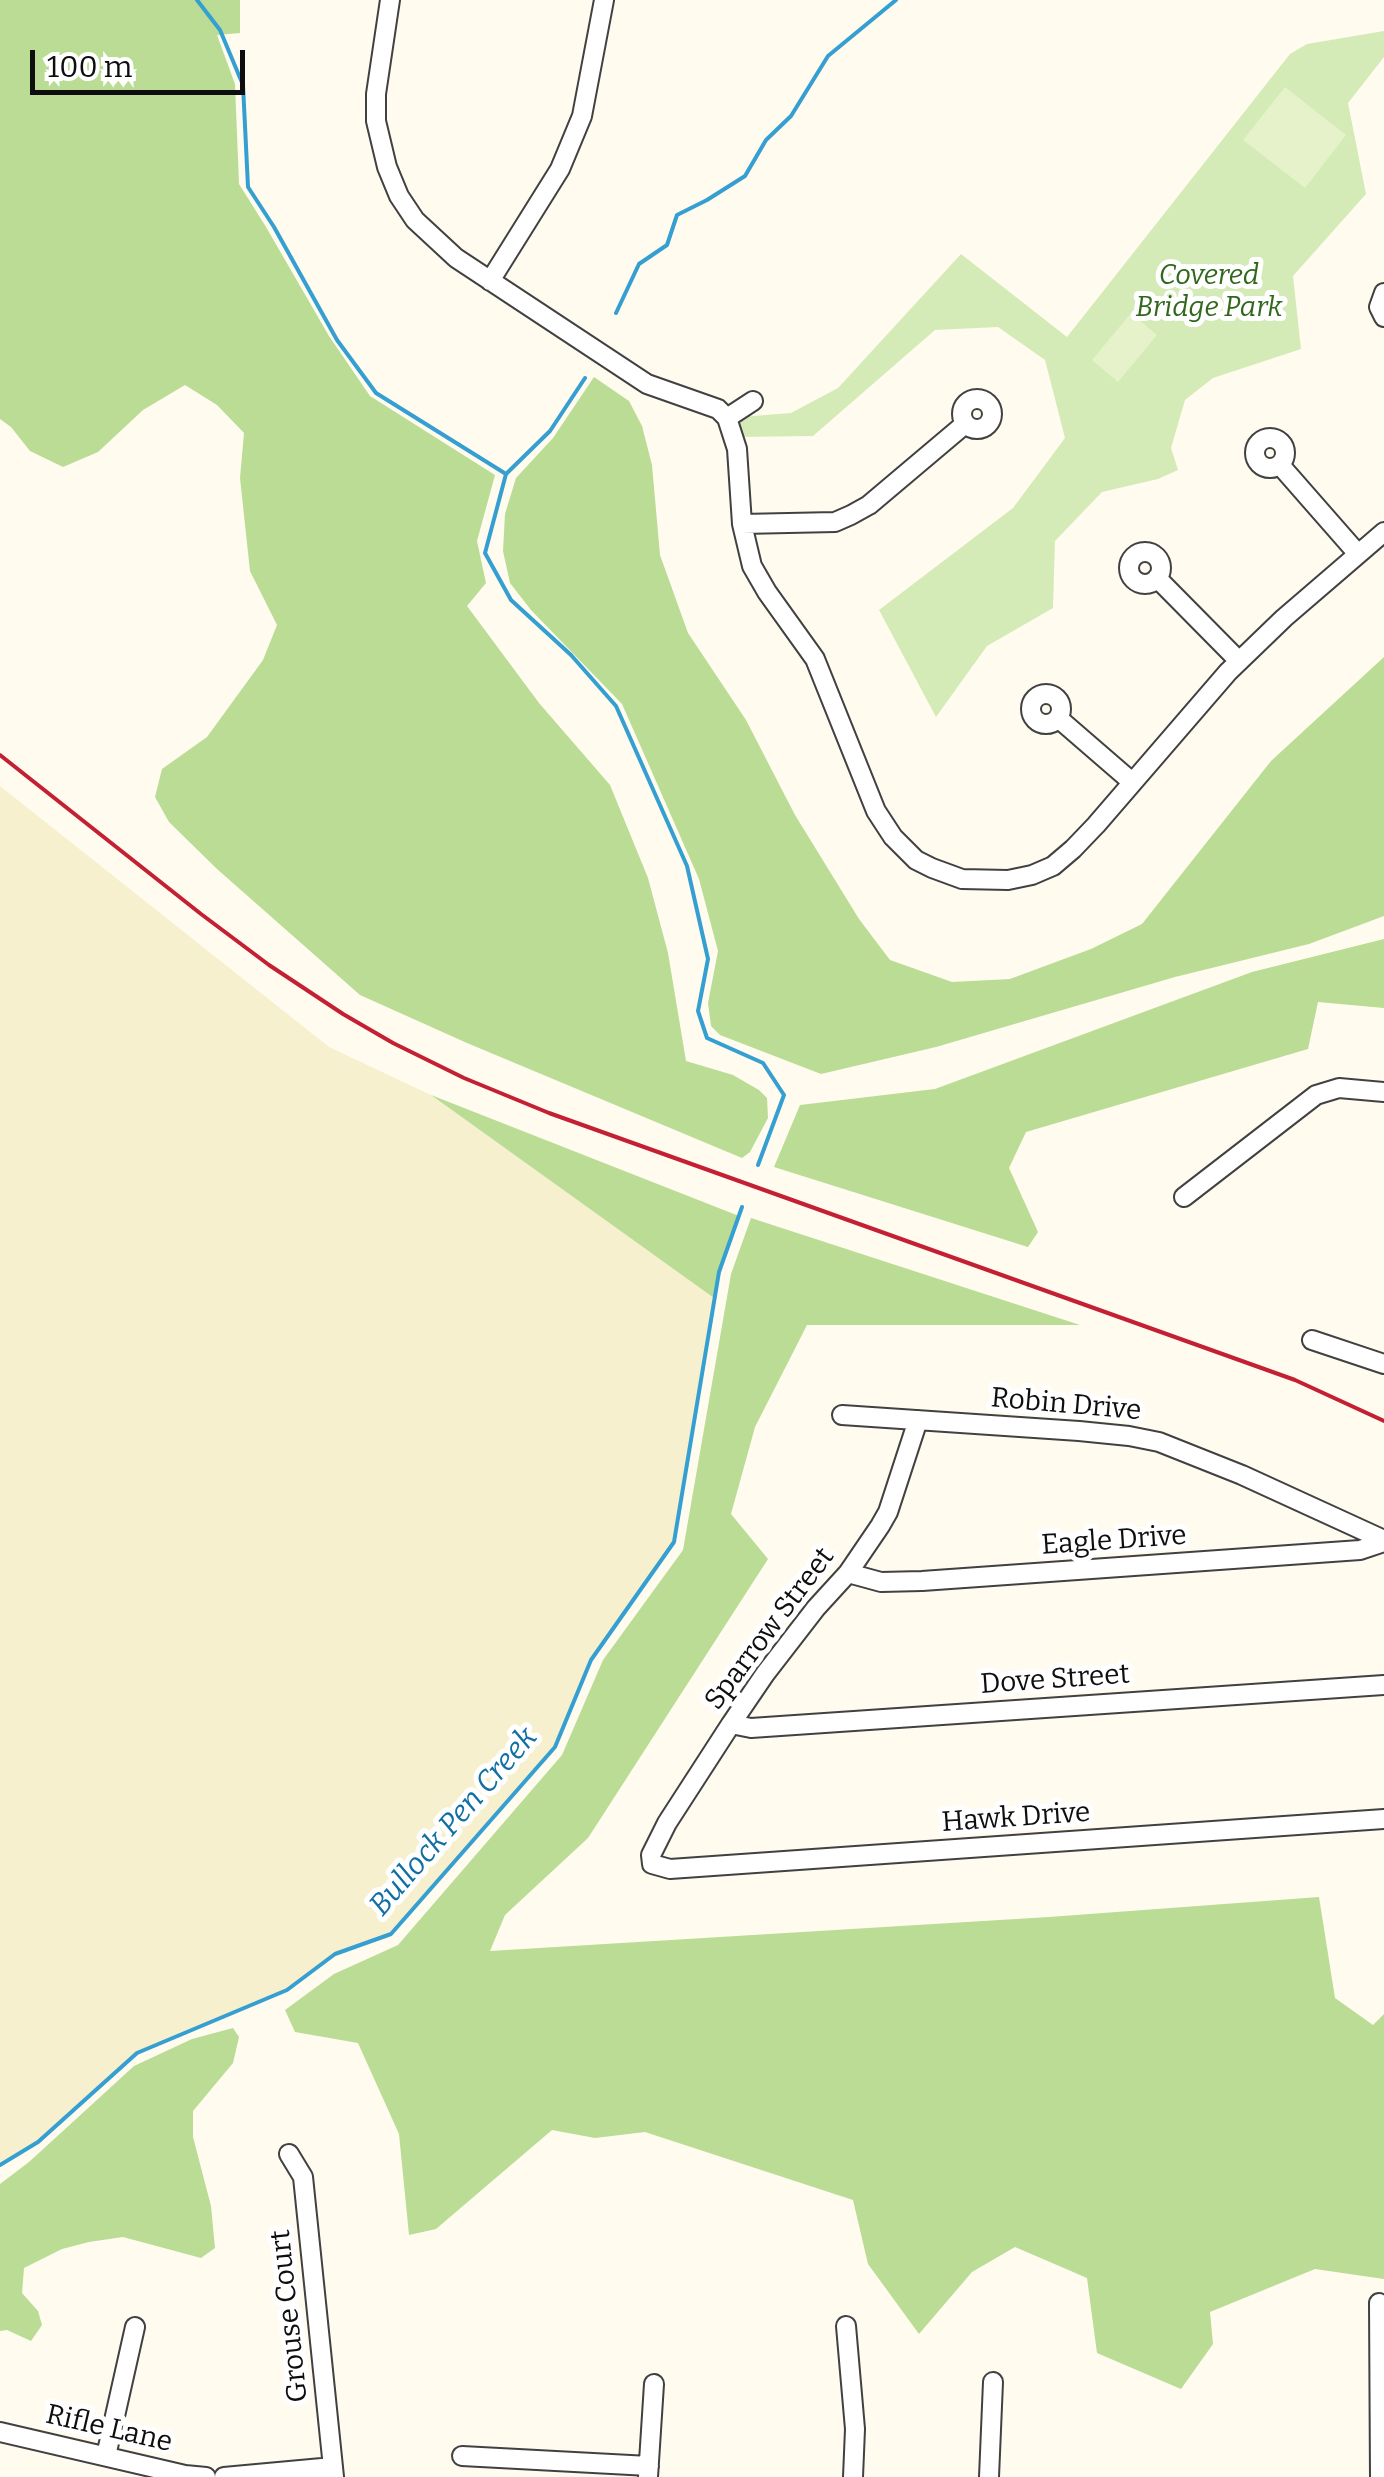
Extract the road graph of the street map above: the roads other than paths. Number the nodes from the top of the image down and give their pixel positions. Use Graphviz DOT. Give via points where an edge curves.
graph roads {
  1 [pos="390,0"];
  2 [pos="604,0"];
  3 [pos="490,281"];
  4 [pos="1384,294"];
  5 [pos="1384,317"];
  6 [pos="753,401"];
  7 [pos="727,418"];
  8 [pos="965,424"];
  9 [pos="1280,465"];
  10 [pos="742,524"];
  11 [pos="1384,532"];
  12 [pos="1358,554"];
  13 [pos="1156,578"];
  14 [pos="1239,661"];
  15 [pos="1058,718"];
  16 [pos="1132,782"];
  17 [pos="1384,1092"];
  18 [pos="1184,1197"];
  19 [pos="1312,1340"];
  20 [pos="1384,1364"];
  21 [pos="842,1415"];
  22 [pos="918,1420"];
  23 [pos="1384,1541"];
  24 [pos="848,1573"];
  25 [pos="1384,1685"];
  26 [pos="731,1724"];
  27 [pos="1384,1819"];
  28 [pos="652,1864"];
  29 [pos="289,2154"];
  30 [pos="1379,2303"];
  31 [pos="846,2326"];
  32 [pos="135,2327"];
  33 [pos="993,2382"];
  34 [pos="654,2384"];
  35 [pos="0,2432"];
  36 [pos="106,2456"];
  37 [pos="462,2456"];
  38 [pos="333,2472"];
  39 [pos="649,2472"];
  40 [pos="206,2477"];
  41 [pos="224,2477"];
  42 [pos="853,2477"];
  43 [pos="989,2477"];
  44 [pos="1380,2477"];
  1 -- 3 [label="street" via="376,94 387,167 415,220"];
  2 -- 3 [label="street" via="582,116 560,169"];
  3 -- 7 [label="street" via="647,384"];
  4 -- 5 [label="street"];
  6 -- 7 [label="street"];
  7 -- 10 [label="street" via="737,449"];
  8 -- 10 [label="street" via="851,516"];
  9 -- 12 [label="street"];
  10 -- 16 [label="street" via="752,566 815,659 876,811 916,860 962,879 1032,875 1073,849"];
  11 -- 12 [label="street"];
  12 -- 14 [label="street"];
  13 -- 14 [label="street"];
  14 -- 16 [label="street"];
  15 -- 16 [label="street"];
  17 -- 18 [label="street" via="1339,1088 1316,1095"];
  19 -- 20 [label="street"];
  21 -- 22 [label="street, Robin Drive"];
  22 -- 23 [label="street, Robin Drive" via="1159,1442"];
  22 -- 24 [label="street, Sparrow Street" via="888,1512"];
  23 -- 24 [label="street, Eagle Drive" via="1360,1550 922,1581 880,1582"];
  24 -- 26 [label="street, Sparrow Street"];
  25 -- 26 [label="street, Dove Street" via="751,1728"];
  26 -- 28 [label="street, Sparrow Street" via="667,1823"];
  27 -- 28 [label="street, Hawk Drive" via="670,1869"];
  29 -- 38 [label="street, Grouse Court" via="303,2177"];
  30 -- 44 [label="street"];
  31 -- 42 [label="street"];
  32 -- 36 [label="street"];
  33 -- 43 [label="street"];
  34 -- 39 [label="street"];
  35 -- 36 [label="street, Rifle Lane"];
  36 -- 40 [label="street, Rifle Lane"];
  37 -- 39 [label="street"];
  38 -- 41 [label="street"];
}
